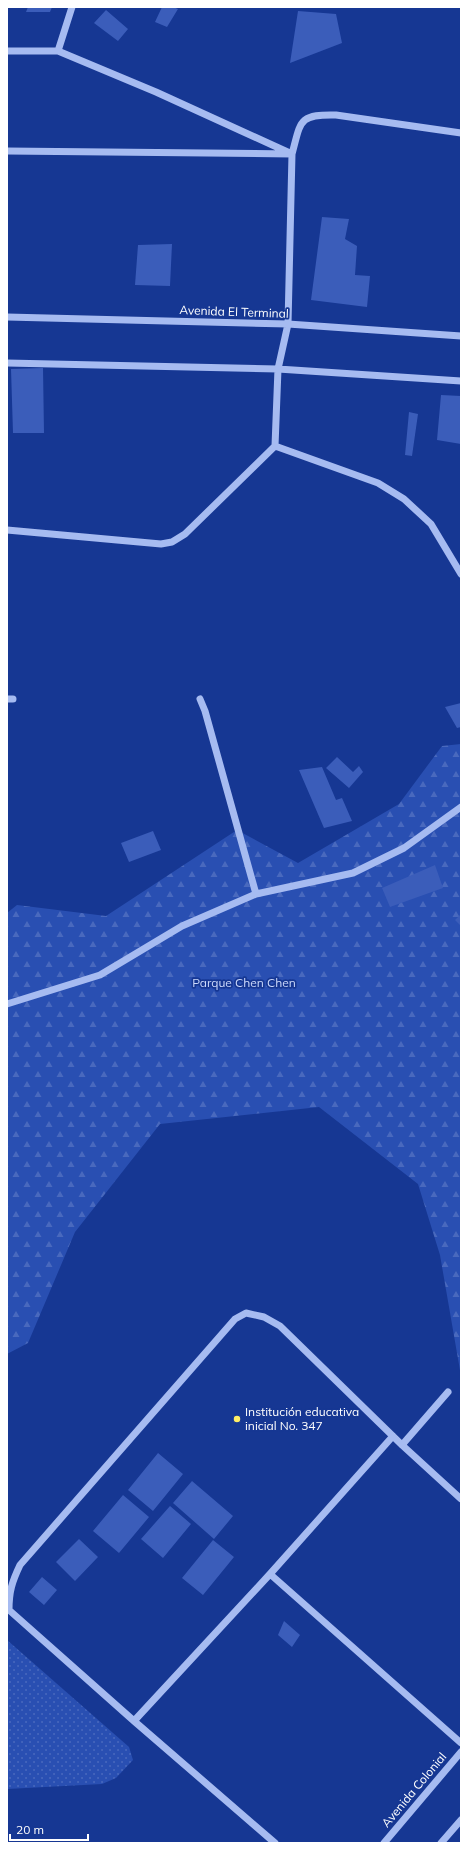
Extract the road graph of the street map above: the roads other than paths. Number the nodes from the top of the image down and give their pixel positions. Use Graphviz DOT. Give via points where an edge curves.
graph roads {
  1 [pos="72,7"];
  2 [pos="7,51"];
  3 [pos="58,51"];
  4 [pos="461,133"];
  5 [pos="7,151"];
  6 [pos="292,154"];
  7 [pos="7,317"];
  8 [pos="288,324"];
  9 [pos="461,336"];
  10 [pos="7,363"];
  11 [pos="278,369"];
  12 [pos="461,381"];
  13 [pos="275,446"];
  14 [pos="7,530"];
  15 [pos="461,574"];
  16 [pos="200,700"];
  17 [pos="461,806"];
  18 [pos="256,894"];
  19 [pos="7,1004"];
  20 [pos="448,1392"];
  21 [pos="393,1436"];
  22 [pos="402,1445"];
  23 [pos="461,1499"];
  24 [pos="270,1574"];
  25 [pos="134,1721"];
  26 [pos="461,1743"];
  27 [pos="461,1752"];
  28 [pos="461,1820"];
  29 [pos="275,1843"];
  30 [pos="384,1843"];
  31 [pos="442,1843"];
  1 -- 3 [label="street"];
  2 -- 3 [label="street"];
  3 -- 6 [label="street"];
  4 -- 6 [label="street" via="316,114 305,118 300,126"];
  5 -- 6 [label="street"];
  6 -- 8 [label="street"];
  7 -- 8 [label="street, Avenida El Terminal"];
  8 -- 9 [label="street, Avenida El Terminal"];
  8 -- 11 [label="street"];
  10 -- 11 [label="street"];
  11 -- 12 [label="street"];
  11 -- 13 [label="street"];
  13 -- 14 [label="street" via="185,534 172,542 160,544"];
  13 -- 15 [label="street" via="378,483 404,499 431,524"];
  16 -- 18 [label="street"];
  17 -- 18 [label="street" via="404,848 353,872"];
  18 -- 19 [label="street" via="182,926 100,975"];
  20 -- 22 [label="street"];
  21 -- 22 [label="street"];
  21 -- 24 [label="street"];
  21 -- 25 [label="street" via="280,1326 264,1317 246,1313 235,1319 20,1565 12,1583 9,1596 10,1610"];
  22 -- 23 [label="street"];
  24 -- 25 [label="street"];
  24 -- 26 [label="street"];
  25 -- 29 [label="street"];
  27 -- 30 [label="street, Avenida Colonial"];
  28 -- 31 [label="street"];
}
